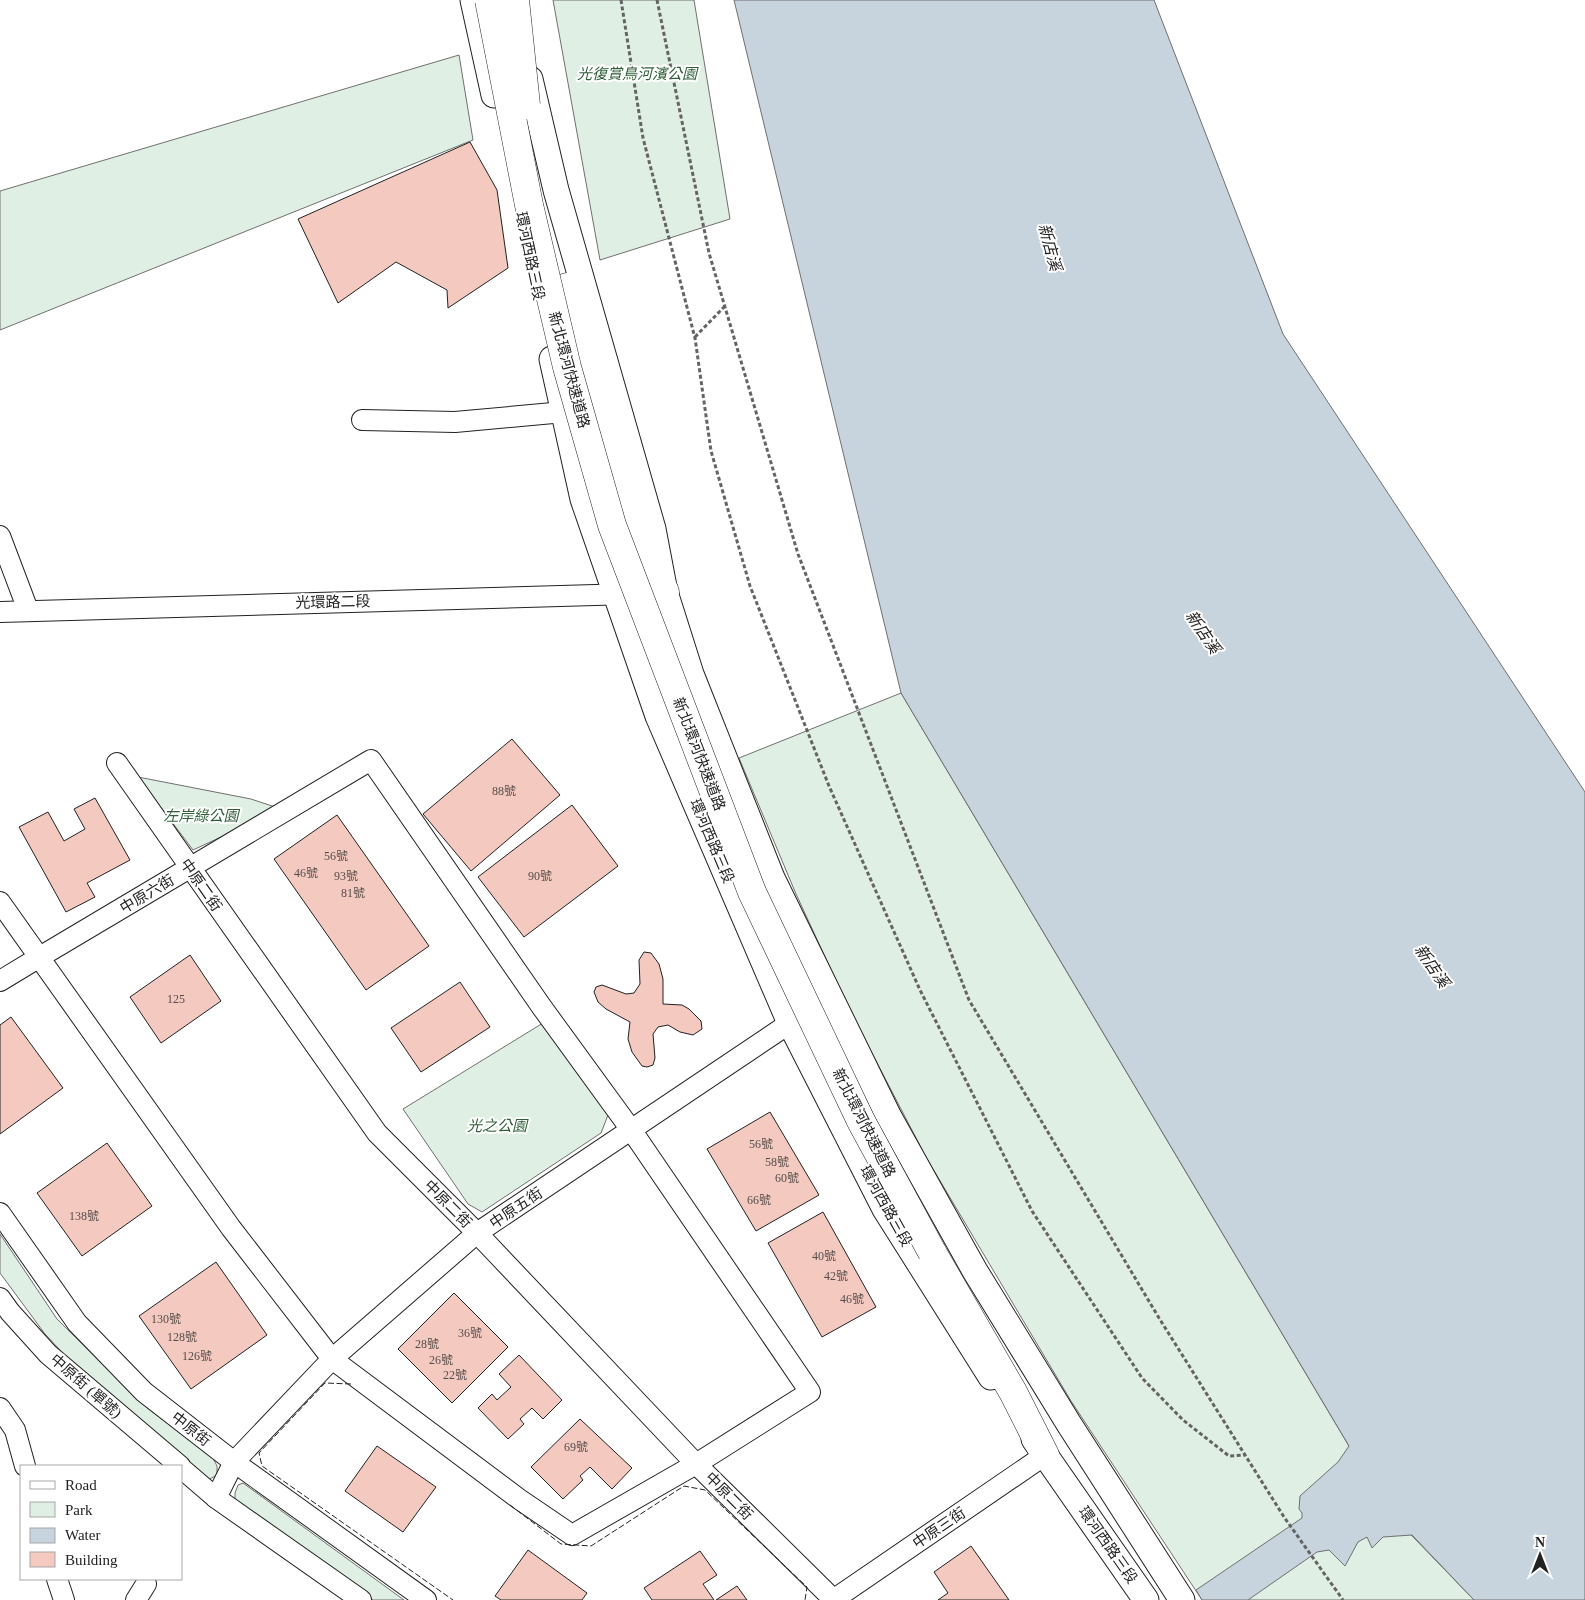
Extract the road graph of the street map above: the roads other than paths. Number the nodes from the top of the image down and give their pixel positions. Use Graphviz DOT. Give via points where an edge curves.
graph roads {
  1 [pos="473,0"];
  2 [pos="489,0"];
  3 [pos="508,0"];
  4 [pos="515,0"];
  5 [pos="564,412"];
  6 [pos="362,420"];
  7 [pos="0,536"];
  8 [pos="665,592"];
  9 [pos="615,595"];
  10 [pos="28,610"];
  11 [pos="0,612"];
  12 [pos="117,763"];
  13 [pos="189,868"];
  14 [pos="0,902"];
  15 [pos="38,958"];
  16 [pos="0,981"];
  17 [pos="790,1023"];
  18 [pos="632,1131"];
  19 [pos="0,1212"];
  20 [pos="477,1234"];
  21 [pos="0,1298"];
  22 [pos="332,1359"];
  23 [pos="0,1408"];
  24 [pos="1046,1455"];
  25 [pos="234,1462"];
  26 [pos="696,1464"];
  27 [pos="25,1465"];
  28 [pos="178,1465"];
  29 [pos="182,1469"];
  30 [pos="216,1498"];
  31 [pos="58,1580"];
  32 [pos="64,1600"];
  33 [pos="360,1600"];
  34 [pos="426,1600"];
  35 [pos="834,1600"];
  36 [pos="1146,1600"];
  37 [pos="1182,1600"];
  1 -- 5 [label="main road, 環河西路三段"];
  2 -- 24 [label="highway, 新北環河快速道路, bridge" via="529,205 562,348 612,525 752,892 861,1121"];
  3 -- 8 [label="main road, 環河西路三段" via="556,190 653,529"];
  4 -- 8 [label="highway, 新北環河快速道路, bridge" via="523,90 567,287 628,507"];
  5 -- 6 [label="street" via="456,422"];
  5 -- 9 [label="main road, 環河西路三段" via="583,499"];
  7 -- 10 [label="street"];
  8 -- 9 [label="street, 光環路二段"];
  8 -- 37 [label="main road, 環河西路三段" via="691,674 772,878 888,1115 975,1271"];
  9 -- 10 [label="street, 光環路二段"];
  9 -- 17 [label="main road, 環河西路三段" via="658,716"];
  10 -- 11 [label="street, 光環路二段"];
  12 -- 13 [label="street, 中原二街"];
  13 -- 15 [label="street, 中原六街"];
  13 -- 18 [label="street, 中原六街" via="371,760 541,1006"];
  13 -- 20 [label="street, 中原二街" via="377,1133"];
  14 -- 15 [label="street"];
  15 -- 16 [label="street, 中原六街"];
  15 -- 22 [label="street" via="231,1228"];
  17 -- 18 [label="street, 中原五街"];
  17 -- 24 [label="main road, 環河西路三段" via="884,1209 981,1363"];
  18 -- 20 [label="street, 中原五街"];
  18 -- 26 [label="street" via="810,1392"];
  19 -- 25 [label="street, 中原街" via="77,1323 144,1392"];
  20 -- 22 [label="street, 中原五街"];
  20 -- 26 [label="street, 中原二街"];
  21 -- 28 [label="street, 中原街 (單號)" via="48,1354"];
  22 -- 25 [label="street, 中原五街"];
  22 -- 26 [label="street" via="572,1536"];
  23 -- 27 [label="street" via="15,1430"];
  24 -- 35 [label="street, 中原三街"];
  24 -- 36 [label="main road, 環河西路三段"];
  25 -- 30 [label="street, 中原五街"];
  25 -- 34 [label="street, 中原街"];
  26 -- 35 [label="street, 中原二街"];
  29 -- 30 [label="street, 中原街 (單號)"];
  30 -- 33 [label="street, 中原街 (單號)"];
  31 -- 32 [label="street"];
}
